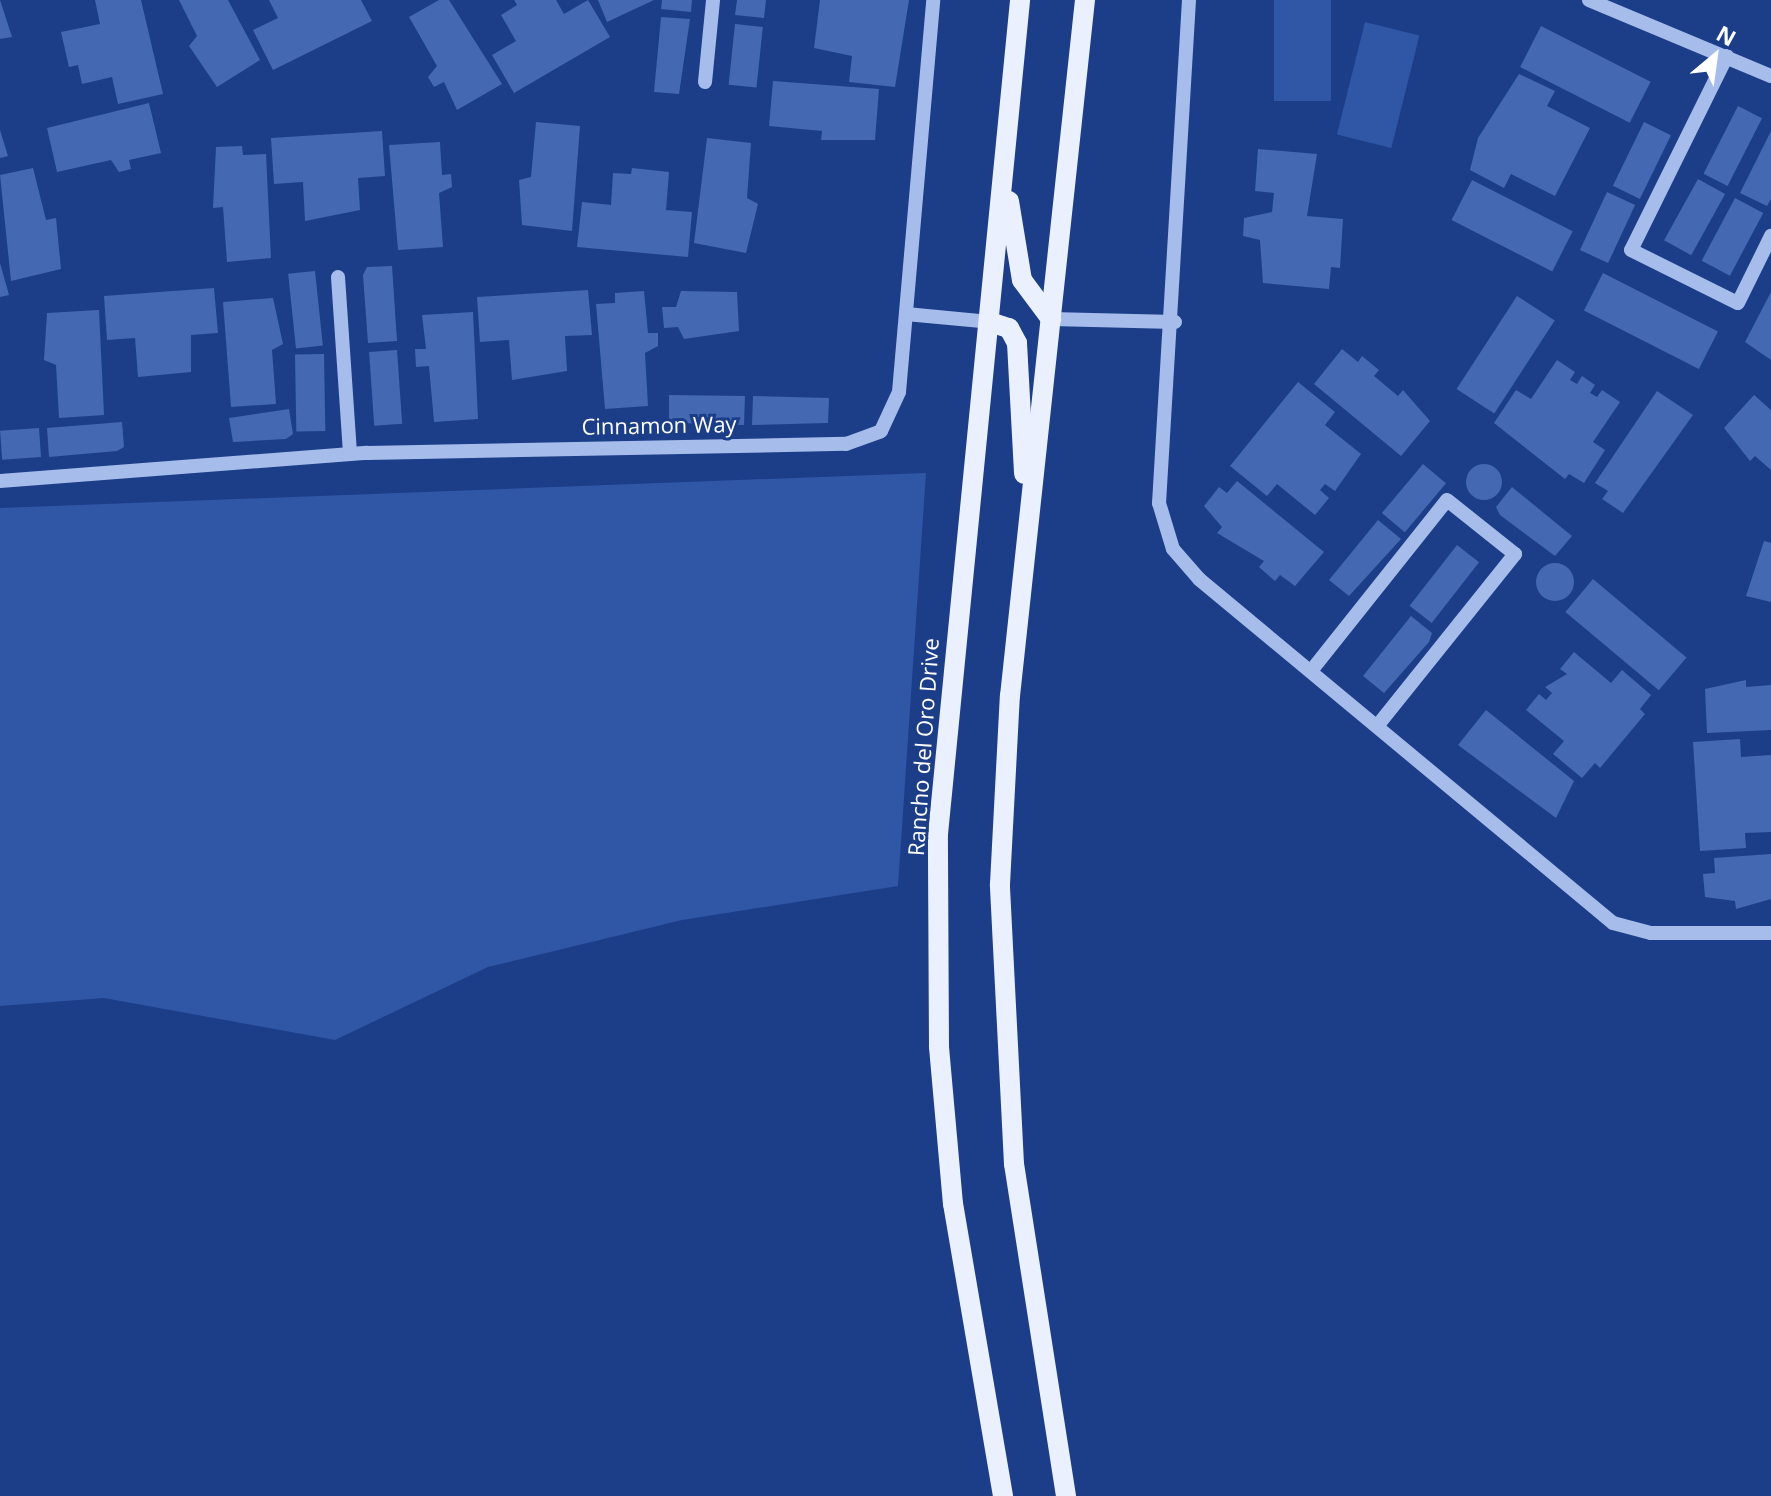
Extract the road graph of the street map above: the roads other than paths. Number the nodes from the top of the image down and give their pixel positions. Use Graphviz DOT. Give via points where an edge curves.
graph roads {
  1 [pos="713,0"];
  2 [pos="933,0"];
  3 [pos="1020,0"];
  4 [pos="1085,0"];
  5 [pos="1189,0"];
  6 [pos="1589,0"];
  7 [pos="1727,56"];
  8 [pos="1771,76"];
  9 [pos="705,82"];
  10 [pos="1004,174"];
  11 [pos="1771,236"];
  12 [pos="338,277"];
  13 [pos="906,314"];
  14 [pos="1051,319"];
  15 [pos="990,322"];
  16 [pos="1175,322"];
  17 [pos="350,454"];
  18 [pos="0,481"];
  19 [pos="1027,546"];
  20 [pos="1311,671"];
  21 [pos="1378,725"];
  22 [pos="1771,933"];
  23 [pos="1003,1496"];
  24 [pos="1066,1496"];
  1 -- 9 [label="street"];
  2 -- 13 [label="street, Cinnamon Way"];
  3 -- 10 [label="main road, Rancho del Oro Drive"];
  4 -- 14 [label="main road"];
  5 -- 16 [label="street"];
  6 -- 7 [label="street"];
  7 -- 8 [label="street"];
  7 -- 11 [label="street" via="1631,250 1738,303"];
  10 -- 14 [label="main road" via="1022,280"];
  10 -- 15 [label="main road, Rancho del Oro Drive"];
  12 -- 17 [label="street"];
  13 -- 15 [label="street"];
  13 -- 17 [label="street, Cinnamon Way" via="899,392 881,431 846,444"];
  14 -- 16 [label="street"];
  14 -- 19 [label="main road"];
  15 -- 19 [label="main road" via="1009,328 1017,343"];
  15 -- 23 [label="main road, Rancho del Oro Drive" via="946,710 938,834 939,1046 970,1325"];
  16 -- 20 [label="street" via="1159,503 1173,549 1199,579"];
  17 -- 18 [label="street, Cinnamon Way"];
  19 -- 24 [label="main road" via="1002,837 1003,1007 1030,1297"];
  20 -- 21 [label="street"];
  20 -- 21 [label="street" via="1447,500 1515,554"];
  21 -- 22 [label="street" via="1613,923 1651,933"];
}
